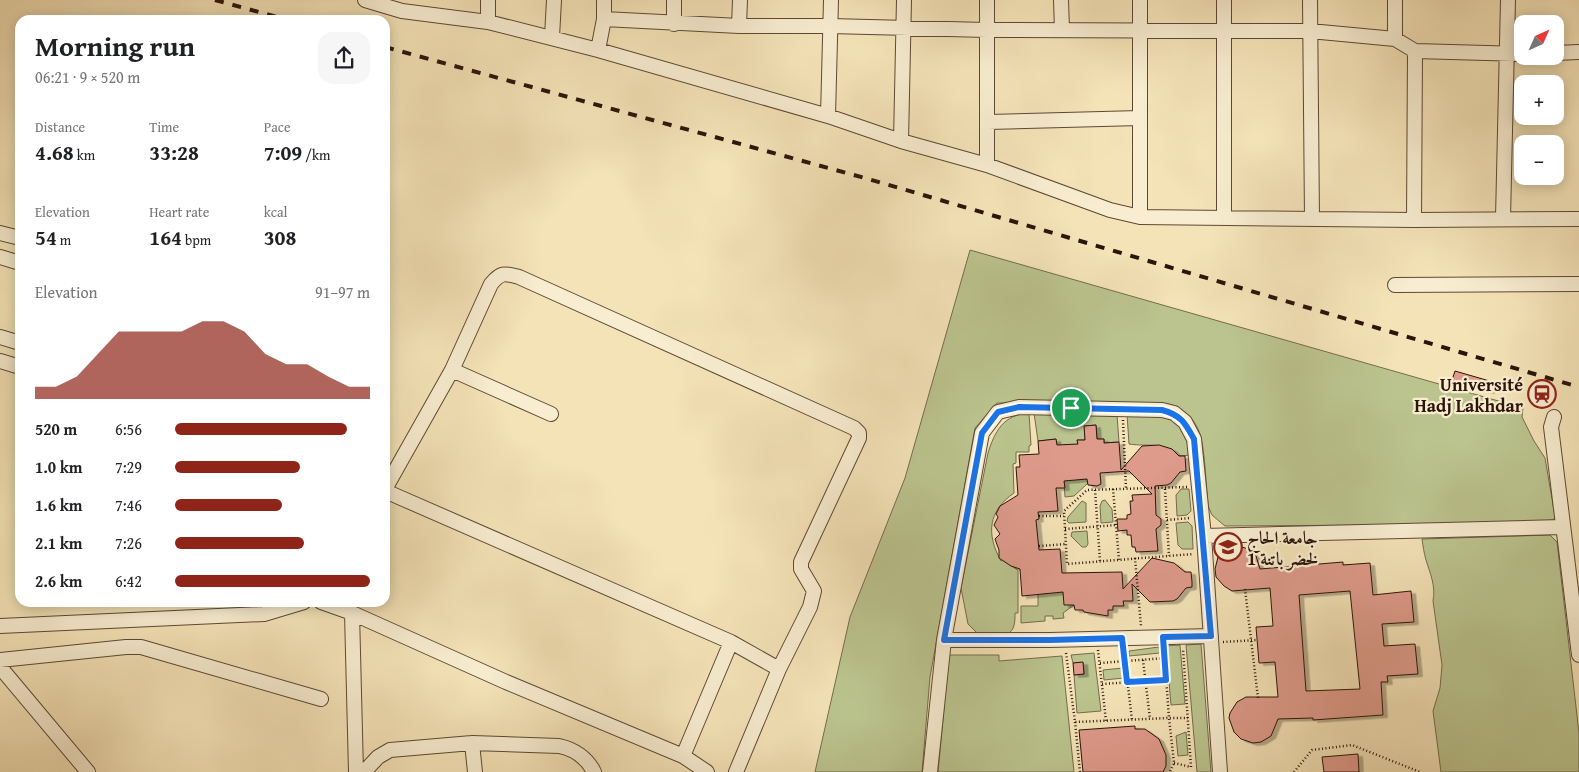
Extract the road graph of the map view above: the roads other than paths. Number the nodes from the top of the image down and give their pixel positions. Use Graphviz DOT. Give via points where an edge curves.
graph roads {
  1 [pos="365,0"];
  2 [pos="488,0"];
  3 [pos="554,0"];
  4 [pos="604,0"];
  5 [pos="674,0"];
  6 [pos="740,0"];
  7 [pos="831,0"];
  8 [pos="904,0"];
  9 [pos="987,0"];
  10 [pos="1062,0"];
  11 [pos="1140,0"];
  12 [pos="1224,0"];
  13 [pos="1310,0"];
  14 [pos="1395,0"];
  15 [pos="1508,0"];
  16 [pos="402,6"];
  17 [pos="604,19"];
  18 [pos="488,22"];
  19 [pos="674,24"];
  20 [pos="740,26"];
  21 [pos="830,26"];
  22 [pos="905,29"];
  23 [pos="1062,29"];
  24 [pos="1140,29"];
  25 [pos="987,30"];
  26 [pos="1224,30"];
  27 [pos="1310,31"];
  28 [pos="552,37"];
  29 [pos="1395,39"];
  30 [pos="598,50"];
  31 [pos="1415,51"];
  32 [pos="1579,52"];
  33 [pos="1564,53"];
  34 [pos="1507,54"];
  35 [pos="1514,54"];
  36 [pos="828,116"];
  37 [pos="1140,118"];
  38 [pos="988,122"];
  39 [pos="901,141"];
  40 [pos="988,165"];
  41 [pos="1140,217"];
  42 [pos="1224,217"];
  43 [pos="1312,218"];
  44 [pos="1503,218"];
  45 [pos="1579,219"];
  46 [pos="1414,220"];
  47 [pos="0,233"];
  48 [pos="15,237"];
  49 [pos="0,257"];
  50 [pos="15,262"];
  51 [pos="1579,284"];
  52 [pos="1395,285"];
  53 [pos="0,337"];
  54 [pos="15,342"];
  55 [pos="0,361"];
  56 [pos="15,366"];
  57 [pos="452,370"];
  58 [pos="551,414"];
  59 [pos="1554,417"];
  60 [pos="390,481"];
  61 [pos="390,492"];
  62 [pos="1562,527"];
  63 [pos="1204,536"];
  64 [pos="287,607"];
  65 [pos="334,607"];
  66 [pos="352,614"];
  67 [pos="0,626"];
  68 [pos="1211,639"];
  69 [pos="944,640"];
  70 [pos="731,642"];
  71 [pos="1579,655"];
  72 [pos="0,660"];
  73 [pos="0,667"];
  74 [pos="780,669"];
  75 [pos="321,699"];
  76 [pos="472,743"];
  77 [pos="683,756"];
  78 [pos="88,772"];
  79 [pos="356,772"];
  80 [pos="364,772"];
  81 [pos="475,772"];
  82 [pos="594,772"];
  83 [pos="707,772"];
  84 [pos="736,772"];
  85 [pos="930,772"];
  86 [pos="1220,772"];
  1 -- 16 [label="street"];
  2 -- 18 [label="street"];
  3 -- 28 [label="street"];
  4 -- 17 [label="street"];
  5 -- 19 [label="street"];
  6 -- 20 [label="street"];
  7 -- 21 [label="street"];
  8 -- 22 [label="street"];
  9 -- 25 [label="street"];
  10 -- 23 [label="street"];
  11 -- 24 [label="street"];
  12 -- 26 [label="street"];
  13 -- 27 [label="street"];
  14 -- 29 [label="street"];
  15 -- 34 [label="street"];
  16 -- 18 [label="street"];
  17 -- 19 [label="street"];
  17 -- 30 [label="street"];
  18 -- 28 [label="street"];
  19 -- 20 [label="street"];
  20 -- 21 [label="street"];
  21 -- 22 [label="street"];
  21 -- 36 [label="street"];
  22 -- 25 [label="street"];
  22 -- 39 [label="street"];
  23 -- 24 [label="street"];
  23 -- 25 [label="street"];
  24 -- 26 [label="street"];
  24 -- 37 [label="street"];
  25 -- 38 [label="street"];
  26 -- 27 [label="street"];
  26 -- 42 [label="street"];
  27 -- 29 [label="street"];
  27 -- 43 [label="street"];
  28 -- 30 [label="street"];
  29 -- 31 [label="street"];
  30 -- 36 [label="street"];
  31 -- 34 [label="street"];
  31 -- 46 [label="street"];
  32 -- 33 [label="street"];
  34 -- 35 [label="street"];
  34 -- 44 [label="street"];
  36 -- 39 [label="street"];
  37 -- 38 [label="street"];
  37 -- 41 [label="street"];
  38 -- 40 [label="street"];
  39 -- 40 [label="street"];
  40 -- 41 [label="street" via="1110,210"];
  41 -- 42 [label="street"];
  42 -- 43 [label="street"];
  43 -- 46 [label="street"];
  44 -- 45 [label="street"];
  44 -- 46 [label="street"];
  47 -- 48 [label="street"];
  49 -- 50 [label="street"];
  51 -- 52 [label="street"];
  53 -- 54 [label="street"];
  55 -- 56 [label="street"];
  57 -- 58 [label="street"];
  57 -- 60 [label="street"];
  57 -- 74 [label="street" via="491,284 505,274 519,277 854,428 859,433 858,438 801,562 801,570 814,591 810,607"];
  59 -- 62 [label="street" via="1551,427"];
  61 -- 70 [label="street"];
  62 -- 63 [label="street"];
  62 -- 71 [label="street"];
  63 -- 68 [label="street"];
  63 -- 69 [label="street" via="1194,439 1185,422 1174,413 1162,410 1019,407 998,412 982,433"];
  64 -- 67 [label="street" via="264,614"];
  65 -- 66 [label="street"];
  66 -- 77 [label="street"];
  66 -- 79 [label="street"];
  68 -- 69 [label="street"];
  68 -- 86 [label="street"];
  69 -- 85 [label="street"];
  70 -- 74 [label="street"];
  70 -- 77 [label="street"];
  72 -- 75 [label="street" via="141,647"];
  73 -- 78 [label="street"];
  74 -- 84 [label="street"];
  76 -- 80 [label="street" via="390,750"];
  76 -- 81 [label="street"];
  76 -- 82 [label="street" via="570,748 583,757"];
  77 -- 83 [label="street"];
}
